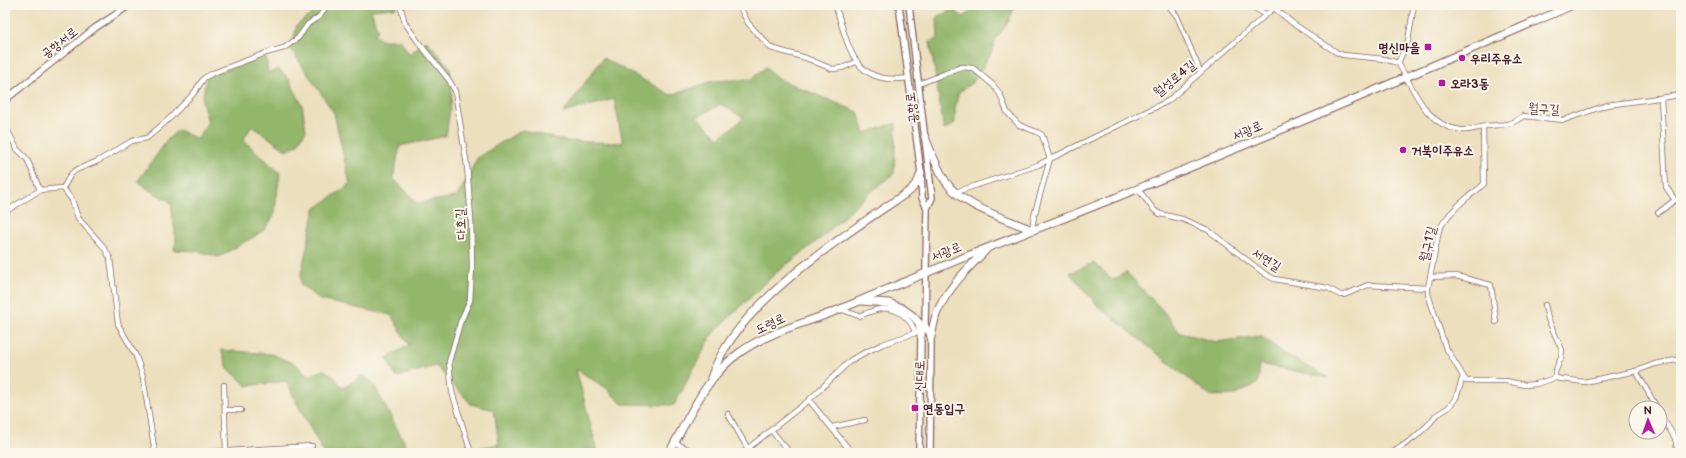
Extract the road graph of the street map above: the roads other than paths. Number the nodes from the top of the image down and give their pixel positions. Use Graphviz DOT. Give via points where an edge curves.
graph roads {
  1 [pos="130,5"];
  2 [pos="327,5"];
  3 [pos="400,5"];
  4 [pos="739,5"];
  5 [pos="834,5"];
  6 [pos="899,5"];
  7 [pos="909,5"];
  8 [pos="1168,5"];
  9 [pos="1249,5"];
  10 [pos="1414,5"];
  11 [pos="1573,5"];
  12 [pos="1275,6"];
  13 [pos="1265,14"];
  14 [pos="856,62"];
  15 [pos="1398,63"];
  16 [pos="1200,71"];
  17 [pos="1407,77"];
  18 [pos="909,78"];
  19 [pos="919,84"];
  20 [pos="1681,95"];
  21 [pos="1662,98"];
  22 [pos="5,100"];
  23 [pos="5,125"];
  24 [pos="1483,127"];
  25 [pos="925,137"];
  26 [pos="1050,159"];
  27 [pos="920,172"];
  28 [pos="64,188"];
  29 [pos="1138,189"];
  30 [pos="40,190"];
  31 [pos="956,192"];
  32 [pos="927,208"];
  33 [pos="5,212"];
  34 [pos="1658,213"];
  35 [pos="1032,230"];
  36 [pos="988,247"];
  37 [pos="927,272"];
  38 [pos="1431,277"];
  39 [pos="1428,288"];
  40 [pos="858,301"];
  41 [pos="1545,305"];
  42 [pos="840,309"];
  43 [pos="1496,322"];
  44 [pos="925,325"];
  45 [pos="921,336"];
  46 [pos="931,337"];
  47 [pos="1681,359"];
  48 [pos="1636,371"];
  49 [pos="1463,377"];
  50 [pos="1555,378"];
  51 [pos="710,380"];
  52 [pos="224,384"];
  53 [pos="809,400"];
  54 [pos="1652,400"];
  55 [pos="225,410"];
  56 [pos="241,410"];
  57 [pos="728,414"];
  58 [pos="865,420"];
  59 [pos="832,427"];
  60 [pos="1668,427"];
  61 [pos="771,430"];
  62 [pos="675,443"];
  63 [pos="312,446"];
  64 [pos="748,449"];
  65 [pos="226,452"];
  66 [pos="155,453"];
  67 [pos="197,453"];
  68 [pos="471,453"];
  69 [pos="669,453"];
  70 [pos="694,453"];
  71 [pos="742,453"];
  72 [pos="790,453"];
  73 [pos="852,453"];
  74 [pos="919,453"];
  75 [pos="930,453"];
  76 [pos="1392,453"];
  77 [pos="1678,453"];
  1 -- 22 [label="street, 공항서로" via="95,28"];
  2 -- 28 [label="street" via="320,16 284,48 266,52 204,78 189,98 146,138 132,141 98,161 76,170"];
  3 -- 68 [label="street, 다호길" via="405,23 455,91 467,166 471,219 470,300 460,323 450,362 452,392"];
  4 -- 14 [label="street" via="748,24 771,48 832,69"];
  5 -- 14 [label="street"];
  6 -- 18 [label="street, 공항로"];
  7 -- 19 [label="street, 공항로"];
  8 -- 16 [label="street" via="1177,16"];
  9 -- 13 [label="street"];
  10 -- 15 [label="street" via="1408,40"];
  11 -- 17 [label="main road, 서광로"];
  12 -- 13 [label="street, 월성로4길"];
  12 -- 15 [label="street" via="1306,33 1336,52"];
  13 -- 16 [label="street, 월성로4길"];
  14 -- 18 [label="street" via="863,70 877,77 892,80"];
  15 -- 17 [label="street, 월구길"];
  16 -- 26 [label="street, 월성로4길" via="1168,101"];
  17 -- 24 [label="street, 월구길" via="1425,110 1444,126 1461,130"];
  17 -- 29 [label="main road, 서광로"];
  18 -- 27 [label="street, 공항로"];
  19 -- 25 [label="street, 공항로"];
  19 -- 26 [label="street" via="961,68 973,68 993,84 1007,112 1019,125 1042,135"];
  20 -- 21 [label="street, 월구길"];
  21 -- 24 [label="street, 월구길" via="1607,105 1564,120 1523,116 1515,122"];
  21 -- 34 [label="street" via="1666,187 1675,200"];
  23 -- 30 [label="street" via="16,149 27,159"];
  24 -- 38 [label="street, 월구1길" via="1484,184 1443,223 1439,230"];
  25 -- 31 [label="main road" via="936,164 947,183"];
  25 -- 32 [label="street, 공항로" via="932,198"];
  26 -- 31 [label="street, 월성로4길"];
  26 -- 35 [label="street"];
  27 -- 32 [label="street, 공항로" via="922,198"];
  27 -- 51 [label="main road" via="918,181 911,190 839,239 782,283 737,331 721,354"];
  28 -- 30 [label="street"];
  28 -- 66 [label="street" via="72,200 78,218 103,246 110,258 118,324 136,356 143,377"];
  29 -- 35 [label="main road, 서광로"];
  29 -- 39 [label="street, 서연길" via="1160,214 1182,219 1208,230 1274,279 1328,288 1340,295 1368,285"];
  30 -- 33 [label="street"];
  31 -- 35 [label="main road" via="974,206"];
  32 -- 37 [label="street, 공항로"];
  35 -- 36 [label="main road, 서광로"];
  36 -- 37 [label="main road, 서광로"];
  36 -- 46 [label="main road" via="949,292 937,311"];
  37 -- 40 [label="main road, 도령로"];
  37 -- 44 [label="street, 신대로"];
  38 -- 39 [label="street, 월구1길"];
  38 -- 43 [label="street" via="1456,276 1491,285"];
  39 -- 49 [label="street, 월구1길" via="1445,346"];
  40 -- 42 [label="main road, 도령로"];
  40 -- 45 [label="main road" via="889,303 902,308 919,323"];
  41 -- 50 [label="street" via="1548,319 1562,350"];
  42 -- 51 [label="main road, 도령로" via="791,326 753,344 728,361"];
  42 -- 53 [label="street" via="859,316 881,308 892,310 909,321 915,333 851,360"];
  44 -- 45 [label="street, 신대로"];
  44 -- 46 [label="street, 신대로"];
  45 -- 74 [label="street, 신대로"];
  46 -- 75 [label="street, 신대로"];
  47 -- 48 [label="street"];
  48 -- 50 [label="street" via="1584,382"];
  48 -- 54 [label="street"];
  49 -- 50 [label="street" via="1466,381 1506,381 1525,385"];
  49 -- 76 [label="street" via="1456,398 1448,408 1435,416 1414,438"];
  51 -- 62 [label="main road, 도령로"];
  52 -- 55 [label="street"];
  53 -- 59 [label="street"];
  53 -- 61 [label="street"];
  55 -- 56 [label="street"];
  55 -- 65 [label="street"];
  57 -- 64 [label="street"];
  58 -- 59 [label="street"];
  59 -- 73 [label="street"];
  60 -- 77 [label="street" via="1675,438"];
  61 -- 64 [label="street"];
  61 -- 72 [label="street"];
  62 -- 69 [label="main road, 도령로"];
  62 -- 70 [label="street"];
  63 -- 65 [label="street"];
  64 -- 71 [label="street"];
  65 -- 67 [label="street"];
}
